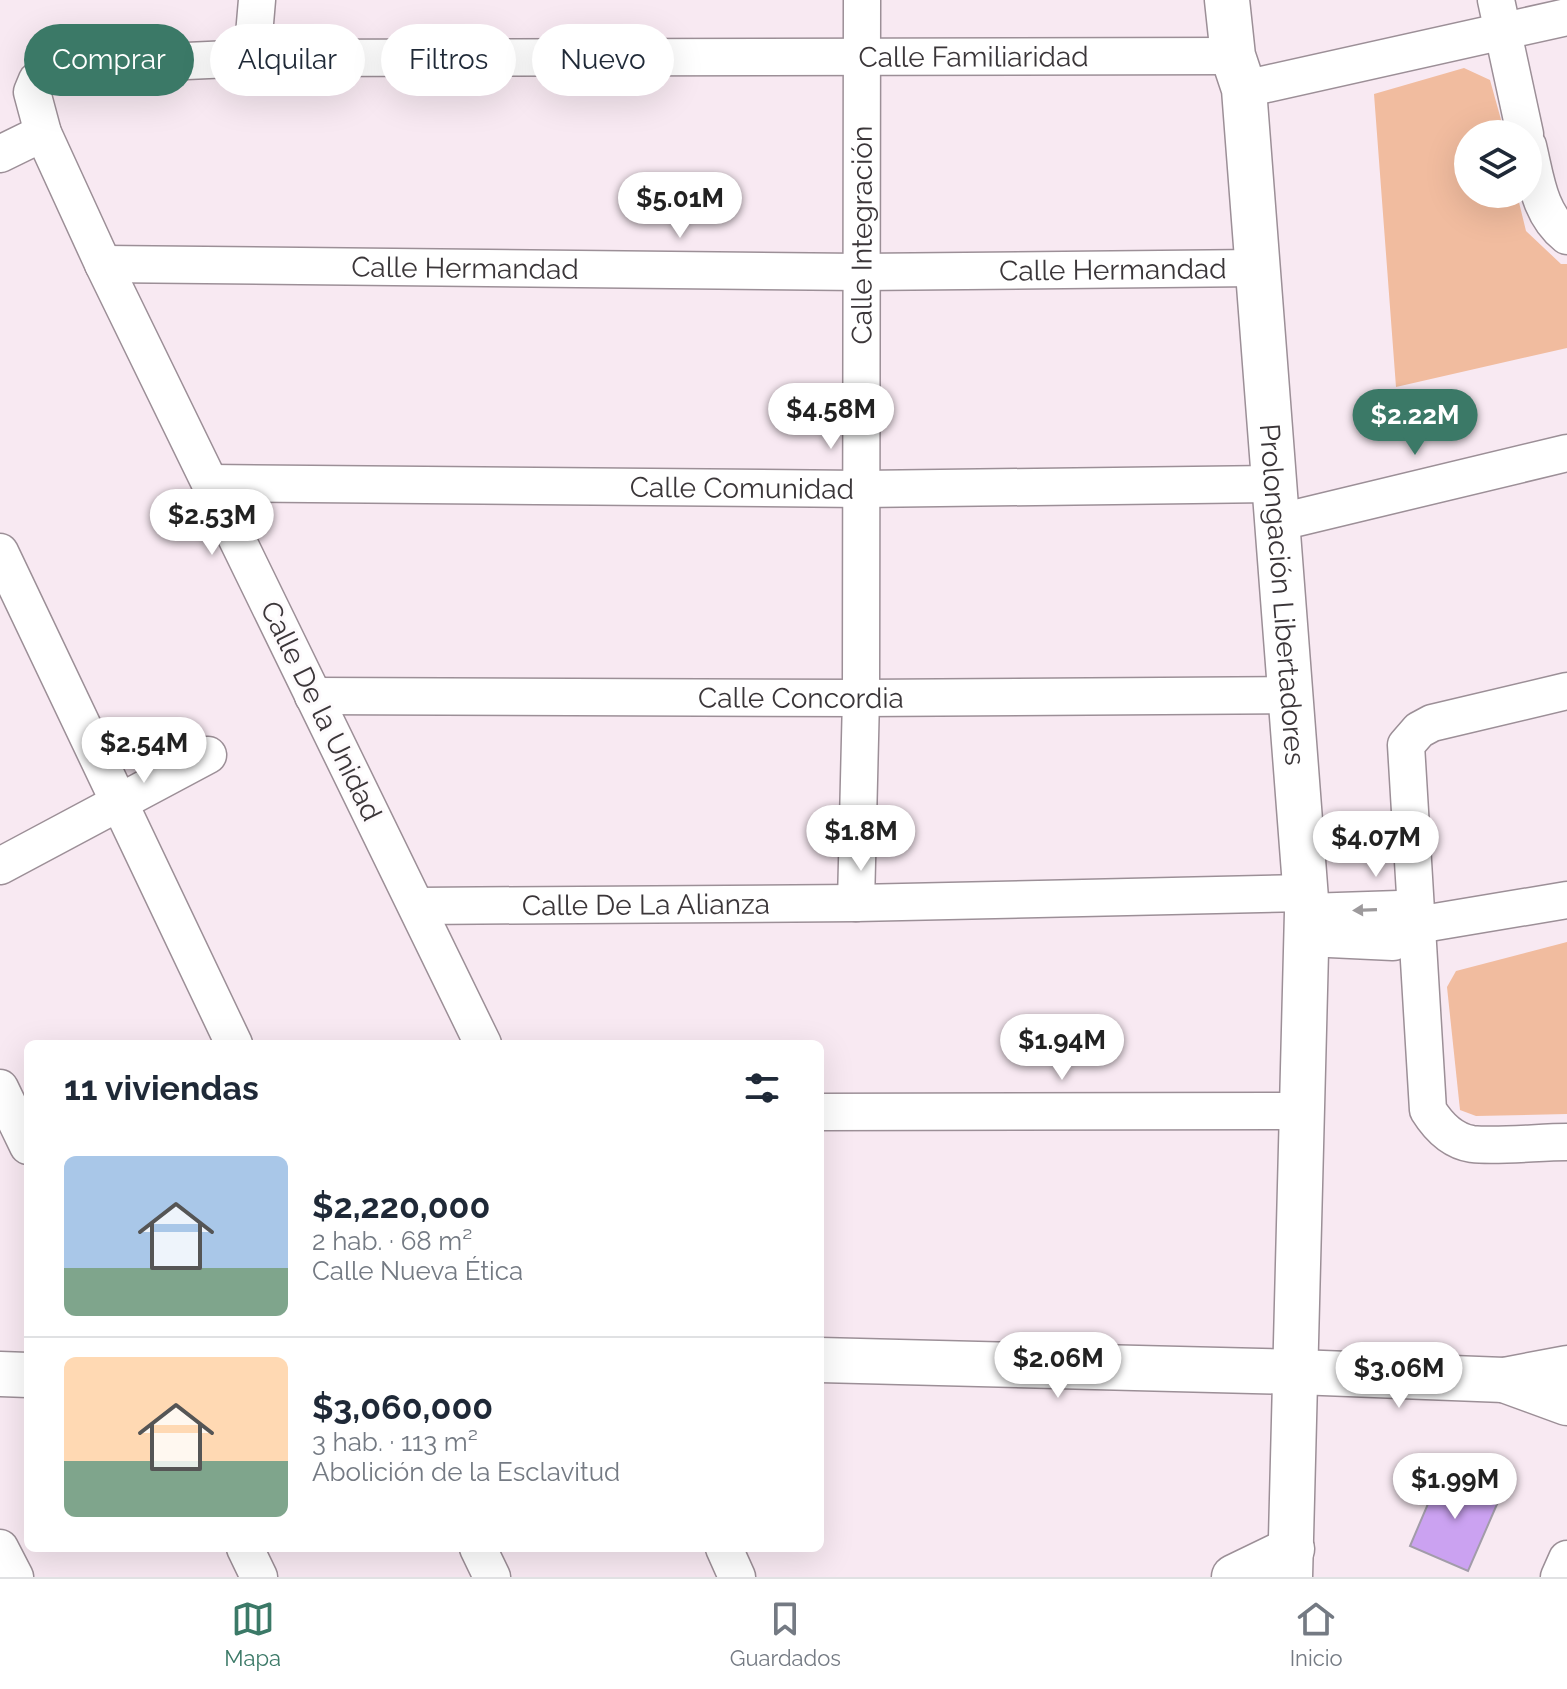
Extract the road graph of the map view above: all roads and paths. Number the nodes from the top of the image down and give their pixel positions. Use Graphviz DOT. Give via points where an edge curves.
graph roads {
  1 [pos="257,0"];
  2 [pos="862,0"];
  3 [pos="1227,0"];
  4 [pos="1498,16"];
  5 [pos="1567,17"];
  6 [pos="255,24"];
  7 [pos="863,57"];
  8 [pos="365,58"];
  9 [pos="1238,73"];
  10 [pos="33,96"];
  11 [pos="1522,120"];
  12 [pos="43,133"];
  13 [pos="0,154"];
  14 [pos="1542,206"];
  15 [pos="1563,233"];
  16 [pos="103,264"];
  17 [pos="1257,268"];
  18 [pos="860,272"];
  19 [pos="1567,453"];
  20 [pos="210,483"];
  21 [pos="862,489"];
  22 [pos="1275,503"];
  23 [pos="0,552"];
  24 [pos="1567,691"];
  25 [pos="1290,695"];
  26 [pos="313,696"];
  27 [pos="861,698"];
  28 [pos="208,755"];
  29 [pos="120,803"];
  30 [pos="0,866"];
  31 [pos="1567,900"];
  32 [pos="856,903"];
  33 [pos="418,906"];
  34 [pos="1307,914"];
  35 [pos="1417,925"];
  36 [pos="232,1040"];
  37 [pos="481,1040"];
  38 [pos="0,1088"];
  39 [pos="1304,1111"];
  40 [pos="824,1112"];
  41 [pos="24,1138"];
  42 [pos="1567,1142"];
  43 [pos="824,1360"];
  44 [pos="1567,1368"];
  45 [pos="1297,1372"];
  46 [pos="0,1374"];
  47 [pos="24,1375"];
  48 [pos="1504,1380"];
  49 [pos="1567,1403"];
  50 [pos="0,1548"];
  51 [pos="247,1552"];
  52 [pos="480,1552"];
  53 [pos="726,1552"];
  54 [pos="1567,1559"];
  55 [pos="1291,1563"];
  56 [pos="15,1577"];
  57 [pos="259,1577"];
  58 [pos="492,1577"];
  59 [pos="737,1577"];
  60 [pos="1234,1577"];
  61 [pos="1559,1577"];
  1 -- 6 [label="street"];
  2 -- 7 [label="street, Calle Integración"];
  3 -- 9 [label="street, Prolongación Libertadores"];
  4 -- 5 [label="street, Calle Familiaridad"];
  4 -- 9 [label="street, Calle Familiaridad"];
  4 -- 11 [label="street"];
  7 -- 8 [label="street, Calle Familiaridad"];
  7 -- 9 [label="street, Calle Familiaridad"];
  7 -- 18 [label="street, Calle Integración"];
  9 -- 17 [label="street, Prolongación Libertadores"];
  10 -- 12 [label="street, Calle De la Unidad"];
  12 -- 13 [label="street"];
  12 -- 16 [label="street, Calle De la Unidad"];
  14 -- 15 [label="street"];
  16 -- 18 [label="street, Calle Hermandad"];
  16 -- 20 [label="street, Calle De la Unidad"];
  17 -- 18 [label="street, Calle Hermandad"];
  17 -- 22 [label="street, Prolongación Libertadores"];
  18 -- 21 [label="street, Calle Integración"];
  19 -- 22 [label="street, Calle Comunidad"];
  20 -- 21 [label="street, Calle Comunidad"];
  20 -- 26 [label="street, Calle De la Unidad"];
  21 -- 22 [label="street, Calle Comunidad"];
  21 -- 27 [label="street, Calle Integración"];
  22 -- 25 [label="street, Prolongación Libertadores"];
  23 -- 29 [label="street"];
  24 -- 35 [label="street" via="1432,723 1406,745"];
  25 -- 27 [label="street, Calle Concordia"];
  25 -- 34 [label="street, Prolongación Libertadores"];
  26 -- 27 [label="street, Calle Concordia"];
  26 -- 33 [label="street, Calle De la Unidad"];
  27 -- 32 [label="street, Calle Integración"];
  28 -- 29 [label="street"];
  29 -- 30 [label="street"];
  29 -- 36 [label="street"];
  31 -- 35 [label="street"];
  32 -- 33 [label="street, Calle De La Alianza"];
  32 -- 34 [label="street, Calle De La Alianza"];
  33 -- 37 [label="street, Calle De la Unidad"];
  34 -- 35 [label="street, Calle De La Alianza" via="1399,909"];
  34 -- 39 [label="street, Prolongación Libertadores"];
  35 -- 42 [label="street" via="1428,1110 1436,1123 1470,1144"];
  38 -- 41 [label="street"];
  39 -- 40 [label="street"];
  39 -- 45 [label="street, Prolongación Libertadores"];
  43 -- 45 [label="street"];
  44 -- 48 [label="street"];
  45 -- 48 [label="street"];
  45 -- 55 [label="street, Prolongación Libertadores"];
  46 -- 47 [label="street"];
  48 -- 49 [label="street"];
  50 -- 56 [label="street"];
  51 -- 57 [label="street"];
  52 -- 58 [label="street"];
  53 -- 59 [label="street"];
  54 -- 61 [label="street"];
  55 -- 60 [label="street"];
}
